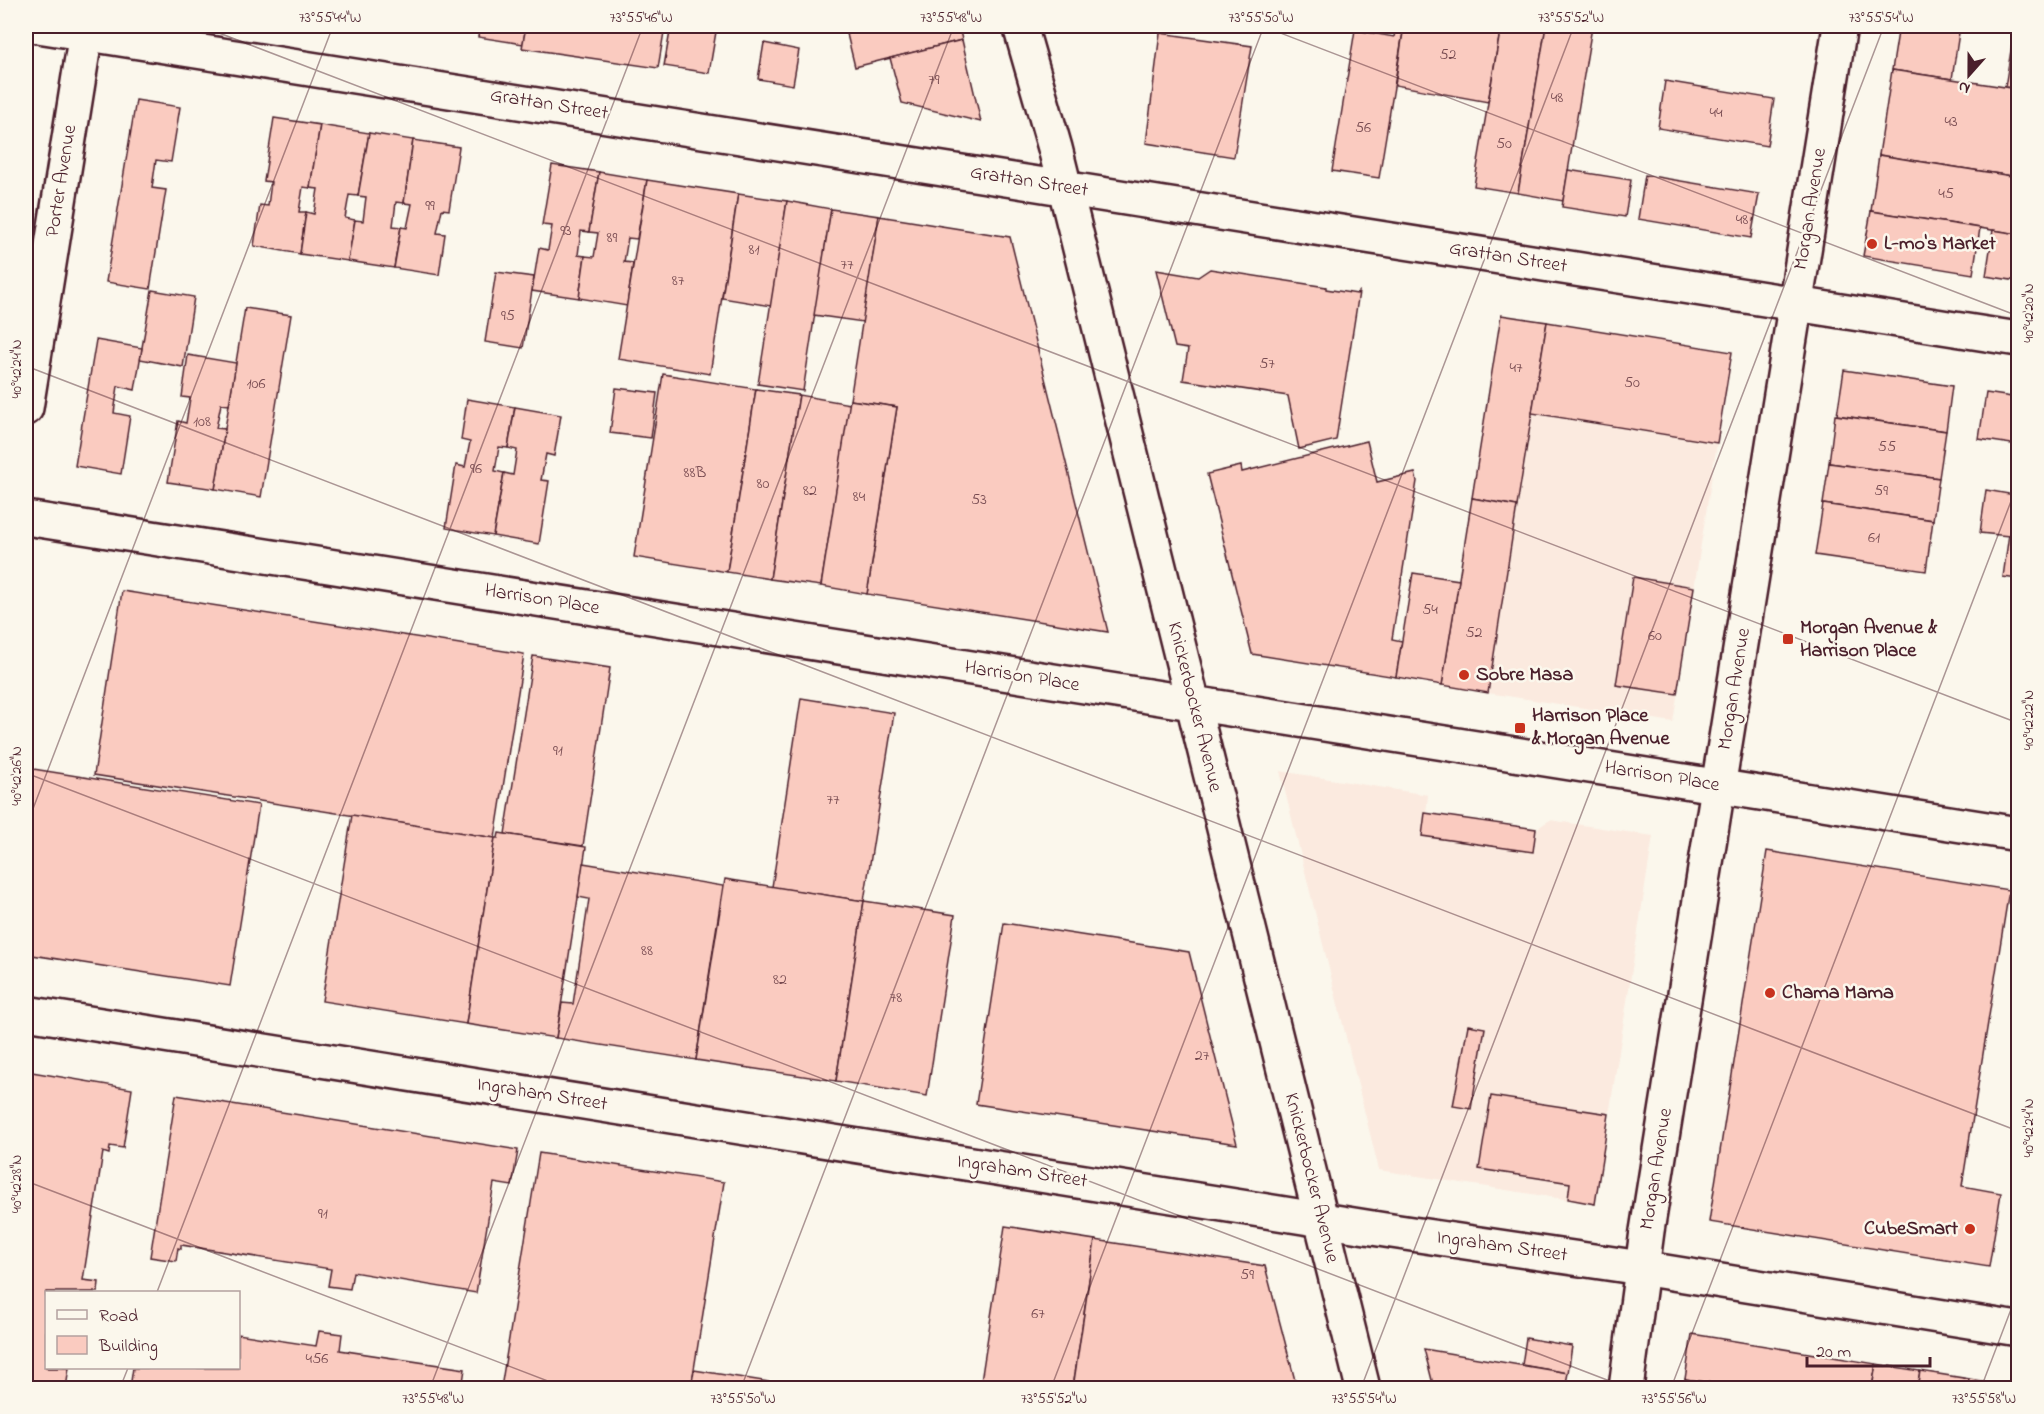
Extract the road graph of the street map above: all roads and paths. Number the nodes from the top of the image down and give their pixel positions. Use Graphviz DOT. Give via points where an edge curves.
graph roads {
  1 [pos="38,26"];
  2 [pos="1020,26"];
  3 [pos="1840,26"];
  4 [pos="86,29"];
  5 [pos="1065,188"];
  6 [pos="1796,304"];
  7 [pos="2019,339"];
  8 [pos="26,408"];
  9 [pos="26,518"];
  10 [pos="1192,702"];
  11 [pos="1719,786"];
  12 [pos="2019,834"];
  13 [pos="26,1012"];
  14 [pos="1321,1219"];
  15 [pos="1641,1268"];
  16 [pos="2019,1329"];
  17 [pos="1363,1389"];
  18 [pos="1626,1389"];
  1 -- 4 [label="street, Grattan Street"];
  2 -- 5 [label="street, Knickerbocker Avenue"];
  3 -- 6 [label="street, Morgan Avenue"];
  4 -- 5 [label="street, Grattan Street"];
  4 -- 8 [label="street, Porter Avenue"];
  5 -- 6 [label="street, Grattan Street"];
  5 -- 10 [label="street, Knickerbocker Avenue"];
  6 -- 7 [label="street, Grattan Street"];
  6 -- 11 [label="street, Morgan Avenue"];
  9 -- 10 [label="street, Harrison Place"];
  10 -- 11 [label="street, Harrison Place"];
  10 -- 14 [label="street, Knickerbocker Avenue"];
  11 -- 12 [label="street, Harrison Place"];
  11 -- 15 [label="street, Morgan Avenue"];
  13 -- 14 [label="street, Ingraham Street"];
  14 -- 15 [label="street, Ingraham Street"];
  14 -- 17 [label="street, Knickerbocker Avenue"];
  15 -- 16 [label="street, Ingraham Street"];
  15 -- 18 [label="street, Morgan Avenue"];
}
